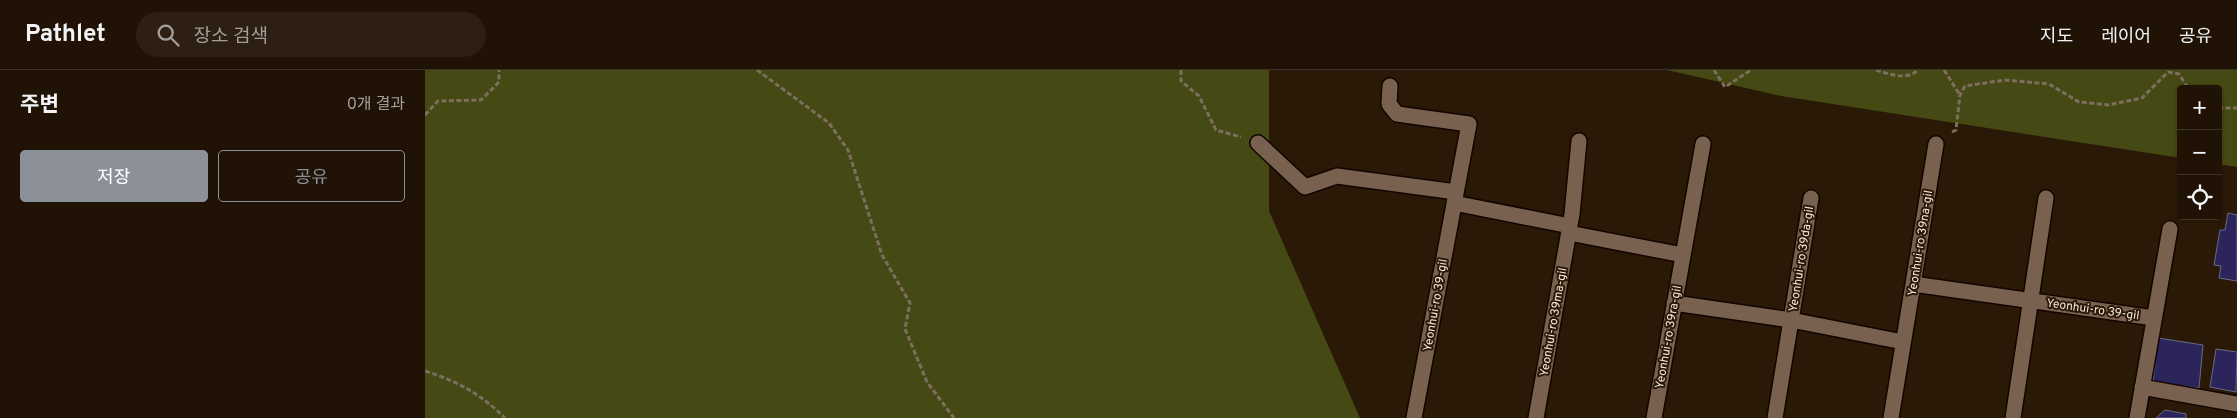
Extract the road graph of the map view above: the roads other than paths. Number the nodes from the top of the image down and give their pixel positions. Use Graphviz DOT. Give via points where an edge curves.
graph roads {
  1 [pos="1390,86"];
  2 [pos="1579,141"];
  3 [pos="1258,143"];
  4 [pos="1703,144"];
  5 [pos="1936,144"];
  6 [pos="1455,198"];
  7 [pos="1811,198"];
  8 [pos="2047,198"];
  9 [pos="2170,229"];
  10 [pos="1570,230"];
  11 [pos="1683,255"];
  12 [pos="1913,284"];
  13 [pos="2031,300"];
  14 [pos="1674,303"];
  15 [pos="2154,318"];
  16 [pos="1791,320"];
  17 [pos="1903,342"];
  18 [pos="2142,388"];
  19 [pos="2237,404"];
  20 [pos="1415,418"];
  21 [pos="1536,418"];
  22 [pos="1654,418"];
  23 [pos="1775,418"];
  24 [pos="1891,418"];
  25 [pos="2013,418"];
  26 [pos="2137,418"];
  1 -- 6 [label="street, Yeonhui-ro 39-gil" via="1389,104 1397,114 1469,124"];
  2 -- 10 [label="street, Yeonhui-ro 39ma-gil"];
  3 -- 6 [label="street" via="1305,187 1337,176"];
  4 -- 11 [label="street, Yeonhui-ro 39ra-gil"];
  5 -- 12 [label="street, Yeonhui-ro 39na-gil"];
  6 -- 10 [label="street"];
  6 -- 20 [label="street, Yeonhui-ro 39-gil"];
  7 -- 16 [label="street, Yeonhui-ro 39da-gil"];
  8 -- 13 [label="street"];
  9 -- 15 [label="street, Yeonhui-ro 39-gil"];
  10 -- 11 [label="street"];
  10 -- 21 [label="street, Yeonhui-ro 39ma-gil"];
  11 -- 14 [label="street, Yeonhui-ro 39ra-gil"];
  12 -- 13 [label="street, Yeonhui-ro 39-gil"];
  12 -- 17 [label="street, Yeonhui-ro 39na-gil"];
  13 -- 15 [label="street, Yeonhui-ro 39-gil"];
  13 -- 25 [label="street"];
  14 -- 16 [label="street, Yeonhui-ro 39da-gil"];
  14 -- 22 [label="street, Yeonhui-ro 39ra-gil"];
  15 -- 18 [label="street, Yeonhui-ro 39-gil"];
  16 -- 17 [label="street"];
  16 -- 23 [label="street, Yeonhui-ro 39da-gil"];
  17 -- 24 [label="street, Yeonhui-ro 39na-gil"];
  18 -- 19 [label="street"];
  18 -- 26 [label="street, Yeonhui-ro 39-gil"];
}
